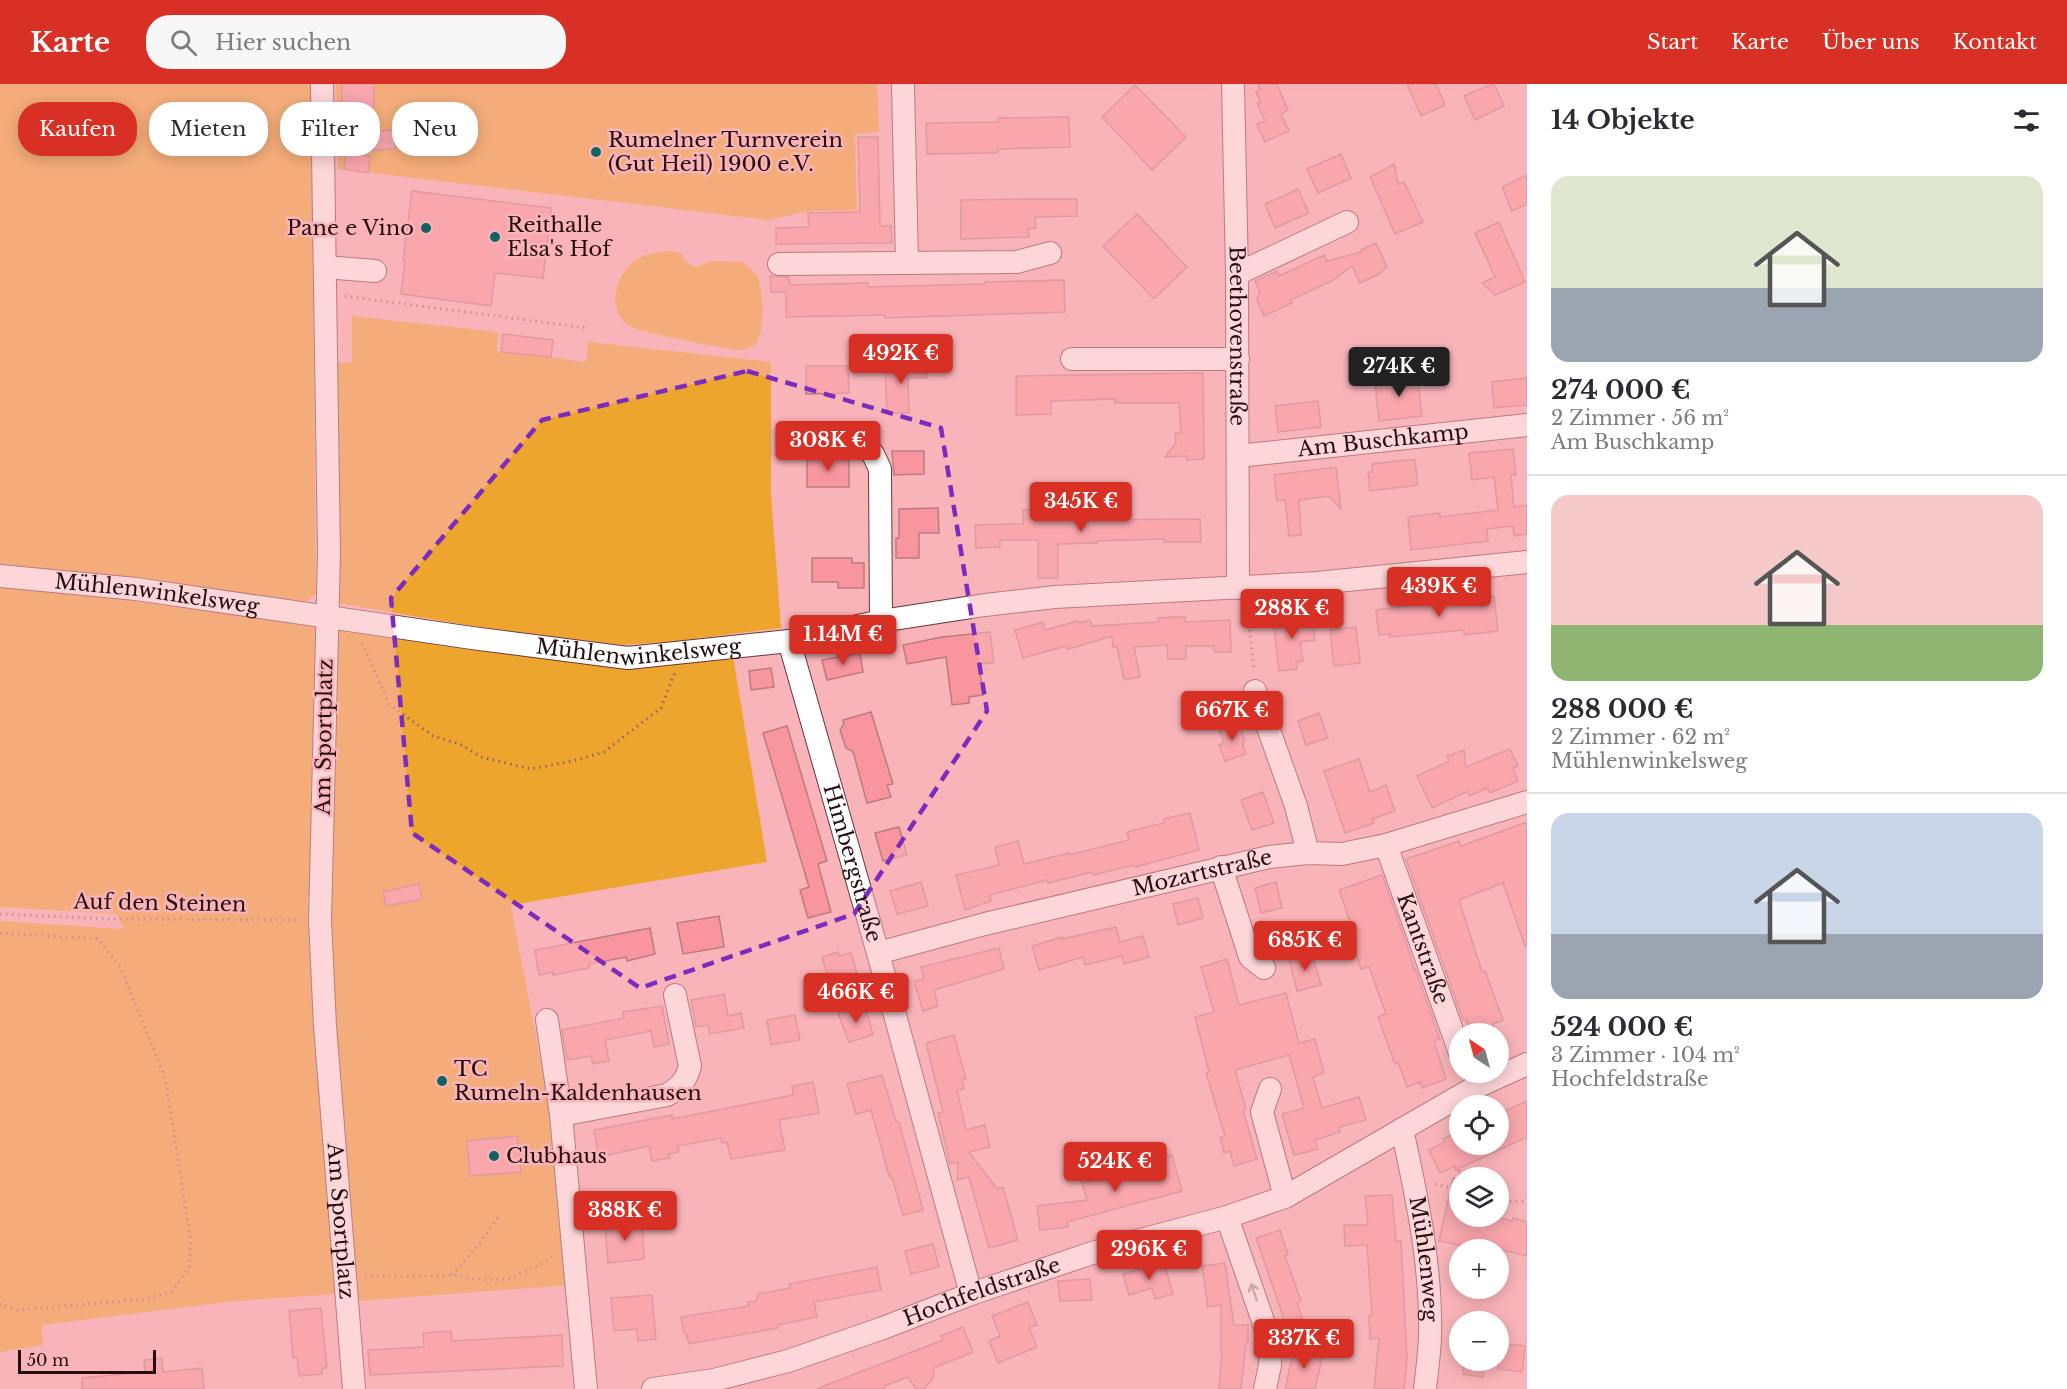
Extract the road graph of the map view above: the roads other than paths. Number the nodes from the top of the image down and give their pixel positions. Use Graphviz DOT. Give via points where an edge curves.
graph roads {
  1 [pos="322,84"];
  2 [pos="903,84"];
  3 [pos="1233,84"];
  4 [pos="1347,222"];
  5 [pos="1050,253"];
  6 [pos="907,263"];
  7 [pos="779,264"];
  8 [pos="325,267"];
  9 [pos="375,271"];
  10 [pos="1237,274"];
  11 [pos="1072,359"];
  12 [pos="1238,359"];
  13 [pos="1527,425"];
  14 [pos="873,454"];
  15 [pos="1238,456"];
  16 [pos="1527,562"];
  17 [pos="0,576"];
  18 [pos="1242,588"];
  19 [pos="337,617"];
  20 [pos="881,621"];
  21 [pos="789,641"];
  22 [pos="1255,691"];
  23 [pos="1527,802"];
  24 [pos="1386,844"];
  25 [pos="1308,853"];
  26 [pos="1221,867"];
  27 [pos="878,953"];
  28 [pos="1263,968"];
  29 [pos="675,995"];
  30 [pos="547,1020"];
  31 [pos="1449,1023"];
  32 [pos="1527,1064"];
  33 [pos="1509,1069"];
  34 [pos="1466,1083"];
  35 [pos="1270,1089"];
  36 [pos="560,1106"];
  37 [pos="1402,1129"];
  38 [pos="1285,1197"];
  39 [pos="1227,1217"];
  40 [pos="971,1294"];
  41 [pos="354,1389"];
  42 [pos="586,1389"];
  43 [pos="653,1389"];
  44 [pos="1265,1389"];
  45 [pos="1425,1389"];
  1 -- 8 [label="street, Am Sportplatz"];
  2 -- 6 [label="street"];
  3 -- 10 [label="street, Beethovenstraße"];
  4 -- 10 [label="street"];
  5 -- 6 [label="street" via="1017,262"];
  6 -- 7 [label="street"];
  8 -- 9 [label="street"];
  8 -- 19 [label="street, Am Sportplatz" via="329,554"];
  10 -- 12 [label="street, Beethovenstraße"];
  11 -- 12 [label="street"];
  12 -- 15 [label="street, Beethovenstraße"];
  13 -- 15 [label="street, Am Buschkamp"];
  14 -- 20 [label="street" via="879,469"];
  15 -- 18 [label="street, Beethovenstraße"];
  16 -- 18 [label="street, Mühlenwinkelsweg"];
  17 -- 19 [label="street, Mühlenwinkelsweg" via="136,589"];
  18 -- 20 [label="street, Mühlenwinkelsweg" via="1055,597"];
  19 -- 21 [label="street, Mühlenwinkelsweg" via="628,658"];
  19 -- 41 [label="street, Am Sportplatz" via="320,920"];
  20 -- 21 [label="street, Mühlenwinkelsweg"];
  21 -- 27 [label="street, Himbergstraße"];
  22 -- 25 [label="street" via="1296,806"];
  23 -- 24 [label="street, Mozartstraße"];
  24 -- 25 [label="street, Mozartstraße" via="1342,854"];
  24 -- 31 [label="street, Kantstraße"];
  25 -- 26 [label="street, Mozartstraße"];
  26 -- 27 [label="street, Mozartstraße"];
  26 -- 28 [label="street" via="1250,957"];
  27 -- 40 [label="street, Himbergstraße"];
  29 -- 36 [label="street" via="690,1066 681,1087 667,1095"];
  30 -- 36 [label="street"];
  32 -- 33 [label="street, Hochfeldstraße"];
  34 -- 37 [label="street, Hochfeldstraße"];
  35 -- 38 [label="street" via="1262,1112"];
  36 -- 42 [label="street"];
  37 -- 38 [label="street, Hochfeldstraße"];
  37 -- 45 [label="street, Mühlenweg" via="1428,1279 1430,1339"];
  38 -- 39 [label="street, Hochfeldstraße"];
  39 -- 40 [label="street, Hochfeldstraße" via="1092,1253"];
  44 -- 39 [label="street, one-way" via="1271,1344"];
  40 -- 43 [label="street, Hochfeldstraße" via="788,1361 714,1380"];
}
